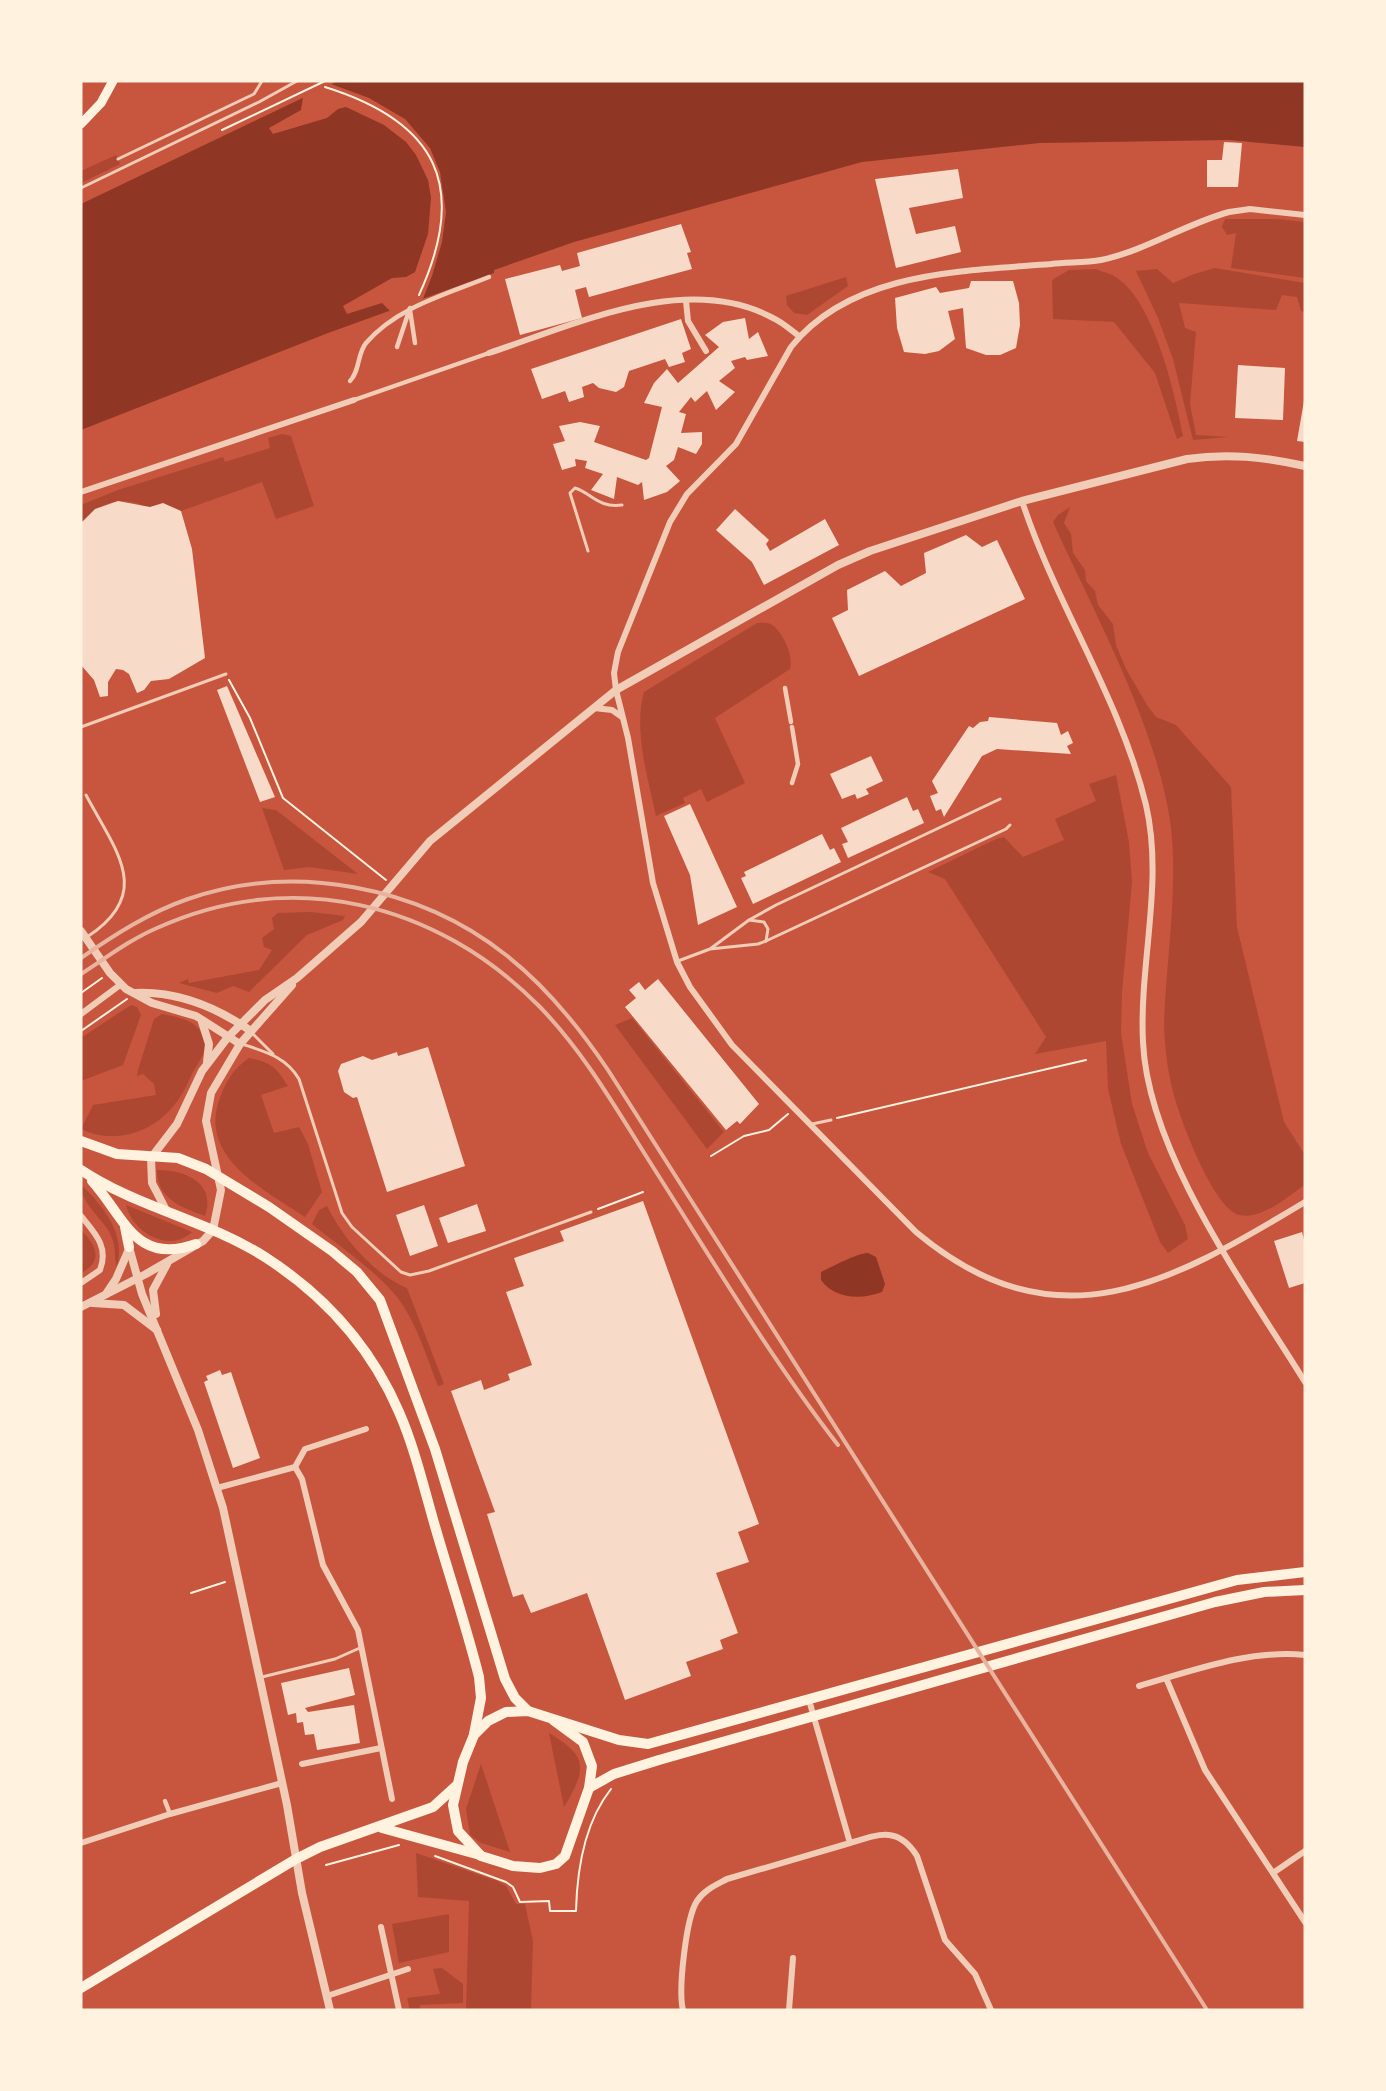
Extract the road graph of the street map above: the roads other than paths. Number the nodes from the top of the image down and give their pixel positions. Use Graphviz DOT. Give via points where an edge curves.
graph roads {
  1 [pos="113,81"];
  2 [pos="262,81"];
  3 [pos="297,81"];
  4 [pos="81,124"];
  5 [pos="118,159"];
  6 [pos="81,188"];
  7 [pos="1305,215"];
  8 [pos="489,278"];
  9 [pos="686,301"];
  10 [pos="409,307"];
  11 [pos="799,336"];
  12 [pos="415,343"];
  13 [pos="398,347"];
  14 [pos="706,351"];
  15 [pos="489,353"];
  16 [pos="350,381"];
  17 [pos="354,400"];
  18 [pos="1305,466"];
  19 [pos="81,492"];
  20 [pos="1023,501"];
  21 [pos="622,505"];
  22 [pos="588,551"];
  23 [pos="226,674"];
  24 [pos="786,688"];
  25 [pos="616,690"];
  26 [pos="594,708"];
  27 [pos="623,717"];
  28 [pos="81,727"];
  29 [pos="792,783"];
  30 [pos="86,795"];
  31 [pos="1000,799"];
  32 [pos="1010,825"];
  33 [pos="749,920"];
  34 [pos="82,937"];
  35 [pos="766,941"];
  36 [pos="710,950"];
  37 [pos="677,962"];
  38 [pos="297,978"];
  39 [pos="120,985"];
  40 [pos="134,993"];
  41 [pos="81,1014"];
  42 [pos="202,1021"];
  43 [pos="240,1024"];
  44 [pos="251,1031"];
  45 [pos="228,1036"];
  46 [pos="240,1044"];
  47 [pos="274,1055"];
  48 [pos="207,1064"];
  49 [pos="831,1120"];
  50 [pos="812,1124"];
  51 [pos="83,1142"];
  52 [pos="151,1158"];
  53 [pos="82,1171"];
  54 [pos="220,1178"];
  55 [pos="1305,1202"];
  56 [pos="591,1212"];
  57 [pos="169,1213"];
  58 [pos="81,1216"];
  59 [pos="124,1225"];
  60 [pos="213,1230"];
  61 [pos="196,1245"];
  62 [pos="129,1247"];
  63 [pos="1222,1248"];
  64 [pos="169,1260"];
  65 [pos="137,1279"];
  66 [pos="81,1283"];
  67 [pos="105,1295"];
  68 [pos="90,1303"];
  69 [pos="81,1307"];
  70 [pos="160,1333"];
  71 [pos="1305,1382"];
  72 [pos="366,1429"];
  73 [pos="295,1467"];
  74 [pos="217,1488"];
  75 [pos="1305,1572"];
  76 [pos="1305,1590"];
  77 [pos="362,1647"];
  78 [pos="1305,1655"];
  79 [pos="260,1677"];
  80 [pos="1166,1678"];
  81 [pos="1139,1686"];
  82 [pos="808,1700"];
  83 [pos="528,1711"];
  84 [pos="813,1716"];
  85 [pos="554,1720"];
  86 [pos="474,1735"];
  87 [pos="381,1748"];
  88 [pos="302,1764"];
  89 [pos="282,1783"];
  90 [pos="456,1786"];
  91 [pos="589,1788"];
  92 [pos="392,1798"];
  93 [pos="165,1801"];
  94 [pos="170,1814"];
  95 [pos="382,1827"];
  96 [pos="81,1843"];
  97 [pos="850,1843"];
  98 [pos="1305,1851"];
  99 [pos="482,1856"];
  100 [pos="296,1859"];
  101 [pos="1273,1872"];
  102 [pos="1305,1922"];
  103 [pos="381,1927"];
  104 [pos="793,1958"];
  105 [pos="408,1969"];
  106 [pos="390,1974"];
  107 [pos="81,1988"];
  108 [pos="327,1996"];
  109 [pos="330,2010"];
  110 [pos="399,2010"];
  111 [pos="683,2010"];
  112 [pos="789,2010"];
  113 [pos="991,2010"];
  1 -- 4 [label="main road" via="101,103"];
  2 -- 5 [label="lane" via="254,94"];
  3 -- 6 [label="lane"];
  7 -- 11 [label="street" via="1250,209 1229,212 1101,260 929,275 844,303"];
  8 -- 10 [label="street"];
  9 -- 11 [label="street" via="754,309"];
  9 -- 14 [label="street" via="688,321"];
  9 -- 15 [label="street" via="635,305"];
  10 -- 12 [label="street"];
  10 -- 13 [label="street"];
  10 -- 16 [label="street" via="366,343"];
  11 -- 25 [label="street" via="736,444 687,494 670,522 618,652"];
  15 -- 17 [label="street"];
  17 -- 19 [label="street"];
  18 -- 20 [label="street" via="1264,457 1210,455 1157,464"];
  20 -- 25 [label="street" via="901,540 838,565"];
  20 -- 63 [label="street" via="1115,713 1147,808 1152,855 1143,1033 1148,1071 1172,1154"];
  21 -- 22 [label="lane" via="590,499 575,488 570,493"];
  23 -- 28 [label="lane"];
  24 -- 29 [label="street" via="798,764"];
  25 -- 26 [label="street"];
  25 -- 27 [label="street"];
  26 -- 27 [label="street" via="612,710"];
  26 -- 38 [label="street" via="430,841 361,922"];
  27 -- 37 [label="street" via="653,883"];
  30 -- 34 [label="lane" via="120,862 125,884 114,916"];
  31 -- 33 [label="lane"];
  32 -- 35 [label="lane"];
  33 -- 35 [label="lane" via="764,922 768,929"];
  33 -- 36 [label="lane"];
  34 -- 39 [label="street"];
  35 -- 36 [label="lane"];
  36 -- 37 [label="lane"];
  37 -- 50 [label="street" via="709,1016 732,1045"];
  38 -- 43 [label="street"];
  38 -- 44 [label="street"];
  39 -- 40 [label="street"];
  39 -- 41 [label="street"];
  40 -- 42 [label="street" via="152,1004 187,1012"];
  40 -- 43 [label="street" via="196,1001"];
  42 -- 45 [label="street"];
  42 -- 48 [label="street" via="209,1044"];
  43 -- 44 [label="street"];
  43 -- 45 [label="street"];
  44 -- 46 [label="street"];
  44 -- 47 [label="lane"];
  45 -- 46 [label="street"];
  45 -- 48 [label="street"];
  46 -- 47 [label="lane"];
  46 -- 54 [label="street" via="219,1077 206,1112 207,1134"];
  47 -- 56 [label="lane" via="291,1066 299,1079 342,1213 400,1272 419,1275"];
  48 -- 52 [label="street" via="177,1125"];
  49 -- 50 [label="lane"];
  50 -- 63 [label="street" via="915,1232 945,1257 981,1277 1027,1292 1076,1297 1122,1290 1178,1273"];
  51 -- 52 [label="highway" via="117,1155"];
  52 -- 54 [label="highway" via="178,1158"];
  52 -- 57 [label="street" via="152,1183"];
  53 -- 57 [label="highway" via="134,1200"];
  53 -- 59 [label="highway" via="108,1199"];
  54 -- 60 [label="street" via="221,1201"];
  54 -- 83 [label="highway" via="332,1251 357,1272 380,1300 435,1449 505,1679"];
  55 -- 63 [label="street"];
  57 -- 60 [label="highway"];
  58 -- 66 [label="street" via="104,1253 103,1264"];
  59 -- 61 [label="highway" via="151,1245 170,1250"];
  59 -- 62 [label="highway"];
  60 -- 61 [label="street"];
  60 -- 86 [label="highway" via="264,1256 316,1294 340,1318 393,1399 410,1442 477,1669 481,1698"];
  61 -- 64 [label="street"];
  62 -- 65 [label="street"];
  62 -- 67 [label="street"];
  63 -- 71 [label="street"];
  64 -- 65 [label="street"];
  64 -- 70 [label="street" via="153,1290"];
  65 -- 67 [label="street"];
  65 -- 70 [label="street"];
  67 -- 68 [label="street"];
  68 -- 69 [label="street"];
  68 -- 70 [label="street" via="124,1305"];
  70 -- 74 [label="street"];
  72 -- 73 [label="street" via="305,1449"];
  73 -- 74 [label="street"];
  73 -- 77 [label="street" via="302,1479 323,1564 352,1613"];
  74 -- 79 [label="street"];
  75 -- 82 [label="highway" via="1237,1580"];
  76 -- 84 [label="highway" via="1264,1592 1215,1602"];
  77 -- 79 [label="lane" via="335,1659"];
  77 -- 87 [label="street"];
  78 -- 80 [label="street" via="1252,1657"];
  79 -- 89 [label="street"];
  80 -- 81 [label="street"];
  80 -- 101 [label="street" via="1205,1770"];
  82 -- 84 [label="street"];
  82 -- 85 [label="highway" via="648,1744 619,1740"];
  83 -- 85 [label="highway"];
  83 -- 86 [label="highway" via="498,1715"];
  84 -- 91 [label="highway" via="614,1774"];
  84 -- 97 [label="street"];
  85 -- 91 [label="highway" via="576,1735 587,1749 592,1766"];
  86 -- 90 [label="highway"];
  87 -- 88 [label="street"];
  87 -- 92 [label="street"];
  89 -- 94 [label="street"];
  89 -- 100 [label="street"];
  90 -- 95 [label="highway" via="433,1807"];
  90 -- 99 [label="highway" via="453,1805 458,1831"];
  91 -- 99 [label="highway" via="565,1856 556,1864 530,1868"];
  93 -- 94 [label="street"];
  94 -- 96 [label="street"];
  95 -- 99 [label="highway"];
  95 -- 100 [label="highway"];
  97 -- 111 [label="street" via="727,1880 699,1898 686,1933"];
  97 -- 113 [label="street" via="887,1834 901,1837 911,1847 945,1940 975,1974"];
  98 -- 101 [label="street"];
  100 -- 107 [label="highway"];
  100 -- 108 [label="street"];
  101 -- 102 [label="street"];
  103 -- 106 [label="street"];
  104 -- 112 [label="street"];
  105 -- 106 [label="street"];
  106 -- 108 [label="street"];
  106 -- 110 [label="street"];
  108 -- 109 [label="street"];
}
